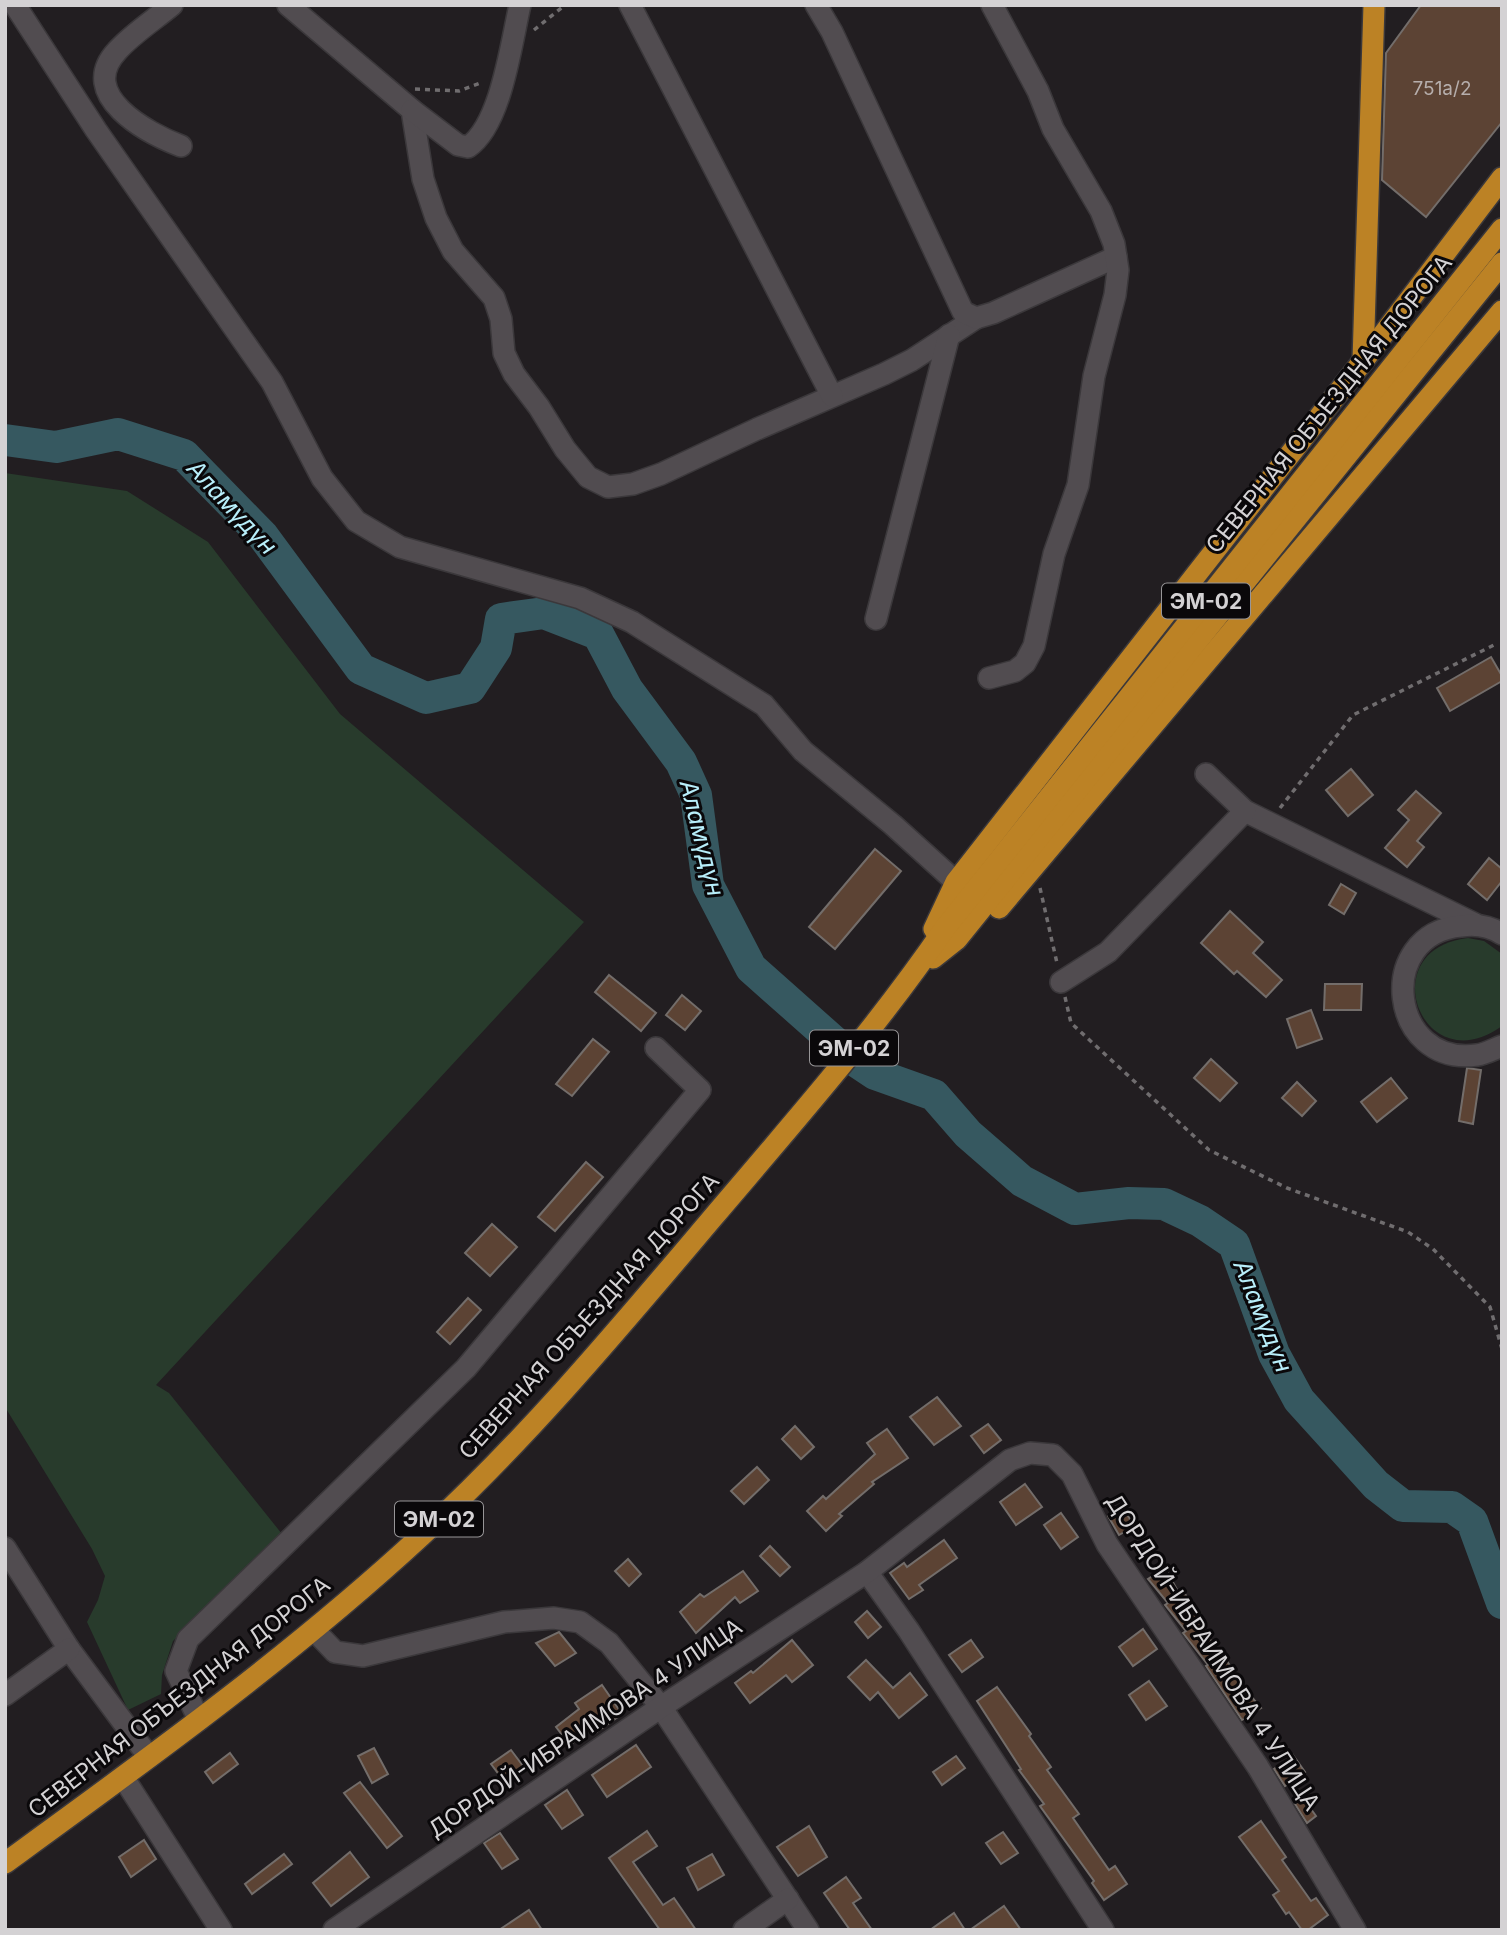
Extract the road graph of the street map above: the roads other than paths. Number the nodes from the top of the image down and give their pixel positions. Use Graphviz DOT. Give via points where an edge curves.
graph roads {
  1 [pos="15,5"];
  2 [pos="172,5"];
  3 [pos="288,5"];
  4 [pos="520,5"];
  5 [pos="630,5"];
  6 [pos="817,5"];
  7 [pos="992,5"];
  8 [pos="1374,5"];
  9 [pos="412,110"];
  10 [pos="181,146"];
  11 [pos="1502,178"];
  12 [pos="1502,229"];
  13 [pos="1116,257"];
  14 [pos="1502,262"];
  15 [pos="1502,311"];
  16 [pos="976,318"];
  17 [pos="949,335"];
  18 [pos="1363,361"];
  19 [pos="832,396"];
  20 [pos="876,619"];
  21 [pos="989,678"];
  22 [pos="1206,774"];
  23 [pos="1245,811"];
  24 [pos="956,883"];
  25 [pos="1475,924"];
  26 [pos="1502,934"];
  27 [pos="1061,982"];
  28 [pos="907,983"];
  29 [pos="1502,1046"];
  30 [pos="656,1048"];
  31 [pos="5,1548"];
  32 [pos="867,1572"];
  33 [pos="314,1630"];
  34 [pos="69,1649"];
  35 [pos="5,1695"];
  36 [pos="661,1707"];
  37 [pos="199,1720"];
  38 [pos="149,1757"];
  39 [pos="123,1777"];
  40 [pos="5,1863"];
  41 [pos="788,1899"];
  42 [pos="220,1930"];
  43 [pos="334,1930"];
  44 [pos="744,1930"];
  45 [pos="808,1930"];
  46 [pos="1103,1930"];
  47 [pos="1355,1930"];
  1 -- 24 [label="street" via="272,382 322,478 356,521 400,547 580,598 632,622 764,705 803,751"];
  2 -- 10 [label="street" via="115,52 105,84 112,102 125,114"];
  3 -- 9 [label="street"];
  4 -- 9 [label="street" via="495,111 477,141 468,147 458,145"];
  5 -- 19 [label="street"];
  6 -- 16 [label="street" via="963,312"];
  7 -- 13 [label="street" via="1053,129 1101,211"];
  8 -- 18 [label="highway"];
  9 -- 19 [label="street" via="436,218 453,251 494,298 502,319 504,353 514,374 588,477 608,487 633,484"];
  11 -- 18 [label="highway"];
  12 -- 28 [label="highway, СЕВЕРНАЯ ОБЪЕЗДНАЯ ДОРОГА / ЭМ-02" via="945,928"];
  13 -- 16 [label="street"];
  13 -- 21 [label="street" via="1115,295 1094,376 1078,485 1055,554 1034,646 1015,671"];
  14 -- 28 [label="highway, СЕВЕРНАЯ ОБЪЕЗДНАЯ ДОРОГА / ЭМ-02" via="957,939"];
  15 -- 28 [label="highway" via="967,946"];
  16 -- 17 [label="street"];
  17 -- 19 [label="street" via="912,360"];
  17 -- 20 [label="street"];
  18 -- 24 [label="highway"];
  22 -- 23 [label="street"];
  23 -- 25 [label="street"];
  23 -- 27 [label="street" via="1108,952"];
  24 -- 28 [label="highway"];
  25 -- 26 [label="street"];
  25 -- 29 [label="street" via="1450,927 1422,942 1408,960 1402,1004 1411,1025 1442,1052 1478,1055"];
  28 -- 33 [label="highway, СЕВЕРНАЯ ОБЪЕЗДНАЯ ДОРОГА / ЭМ-02" via="808,1106 524,1436 421,1536"];
  30 -- 37 [label="street" via="700,1090 466,1368 188,1639 176,1671"];
  31 -- 34 [label="street"];
  32 -- 36 [label="street, ДОРДОЙ-ИБРАИМОВА 4 УЛИЦА"];
  32 -- 46 [label="street"];
  32 -- 47 [label="street, ДОРДОЙ-ИБРАИМОВА 4 УЛИЦА" via="1010,1460 1030,1453 1053,1455 1072,1474 1107,1544 1258,1767"];
  33 -- 36 [label="street" via="335,1652 363,1656 504,1622 554,1618 580,1622 609,1643"];
  33 -- 37 [label="highway, СЕВЕРНАЯ ОБЪЕЗДНАЯ ДОРОГА / ЭМ-02"];
  34 -- 35 [label="street"];
  34 -- 38 [label="street"];
  36 -- 41 [label="street"];
  36 -- 43 [label="street, ДОРДОЙ-ИБРАИМОВА 4 УЛИЦА"];
  37 -- 38 [label="highway, СЕВЕРНАЯ ОБЪЕЗДНАЯ ДОРОГА / ЭМ-02"];
  38 -- 39 [label="highway, СЕВЕРНАЯ ОБЪЕЗДНАЯ ДОРОГА / ЭМ-02"];
  39 -- 40 [label="highway, СЕВЕРНАЯ ОБЪЕЗДНАЯ ДОРОГА / ЭМ-02"];
  39 -- 42 [label="street"];
  41 -- 44 [label="street"];
  41 -- 45 [label="street"];
}
